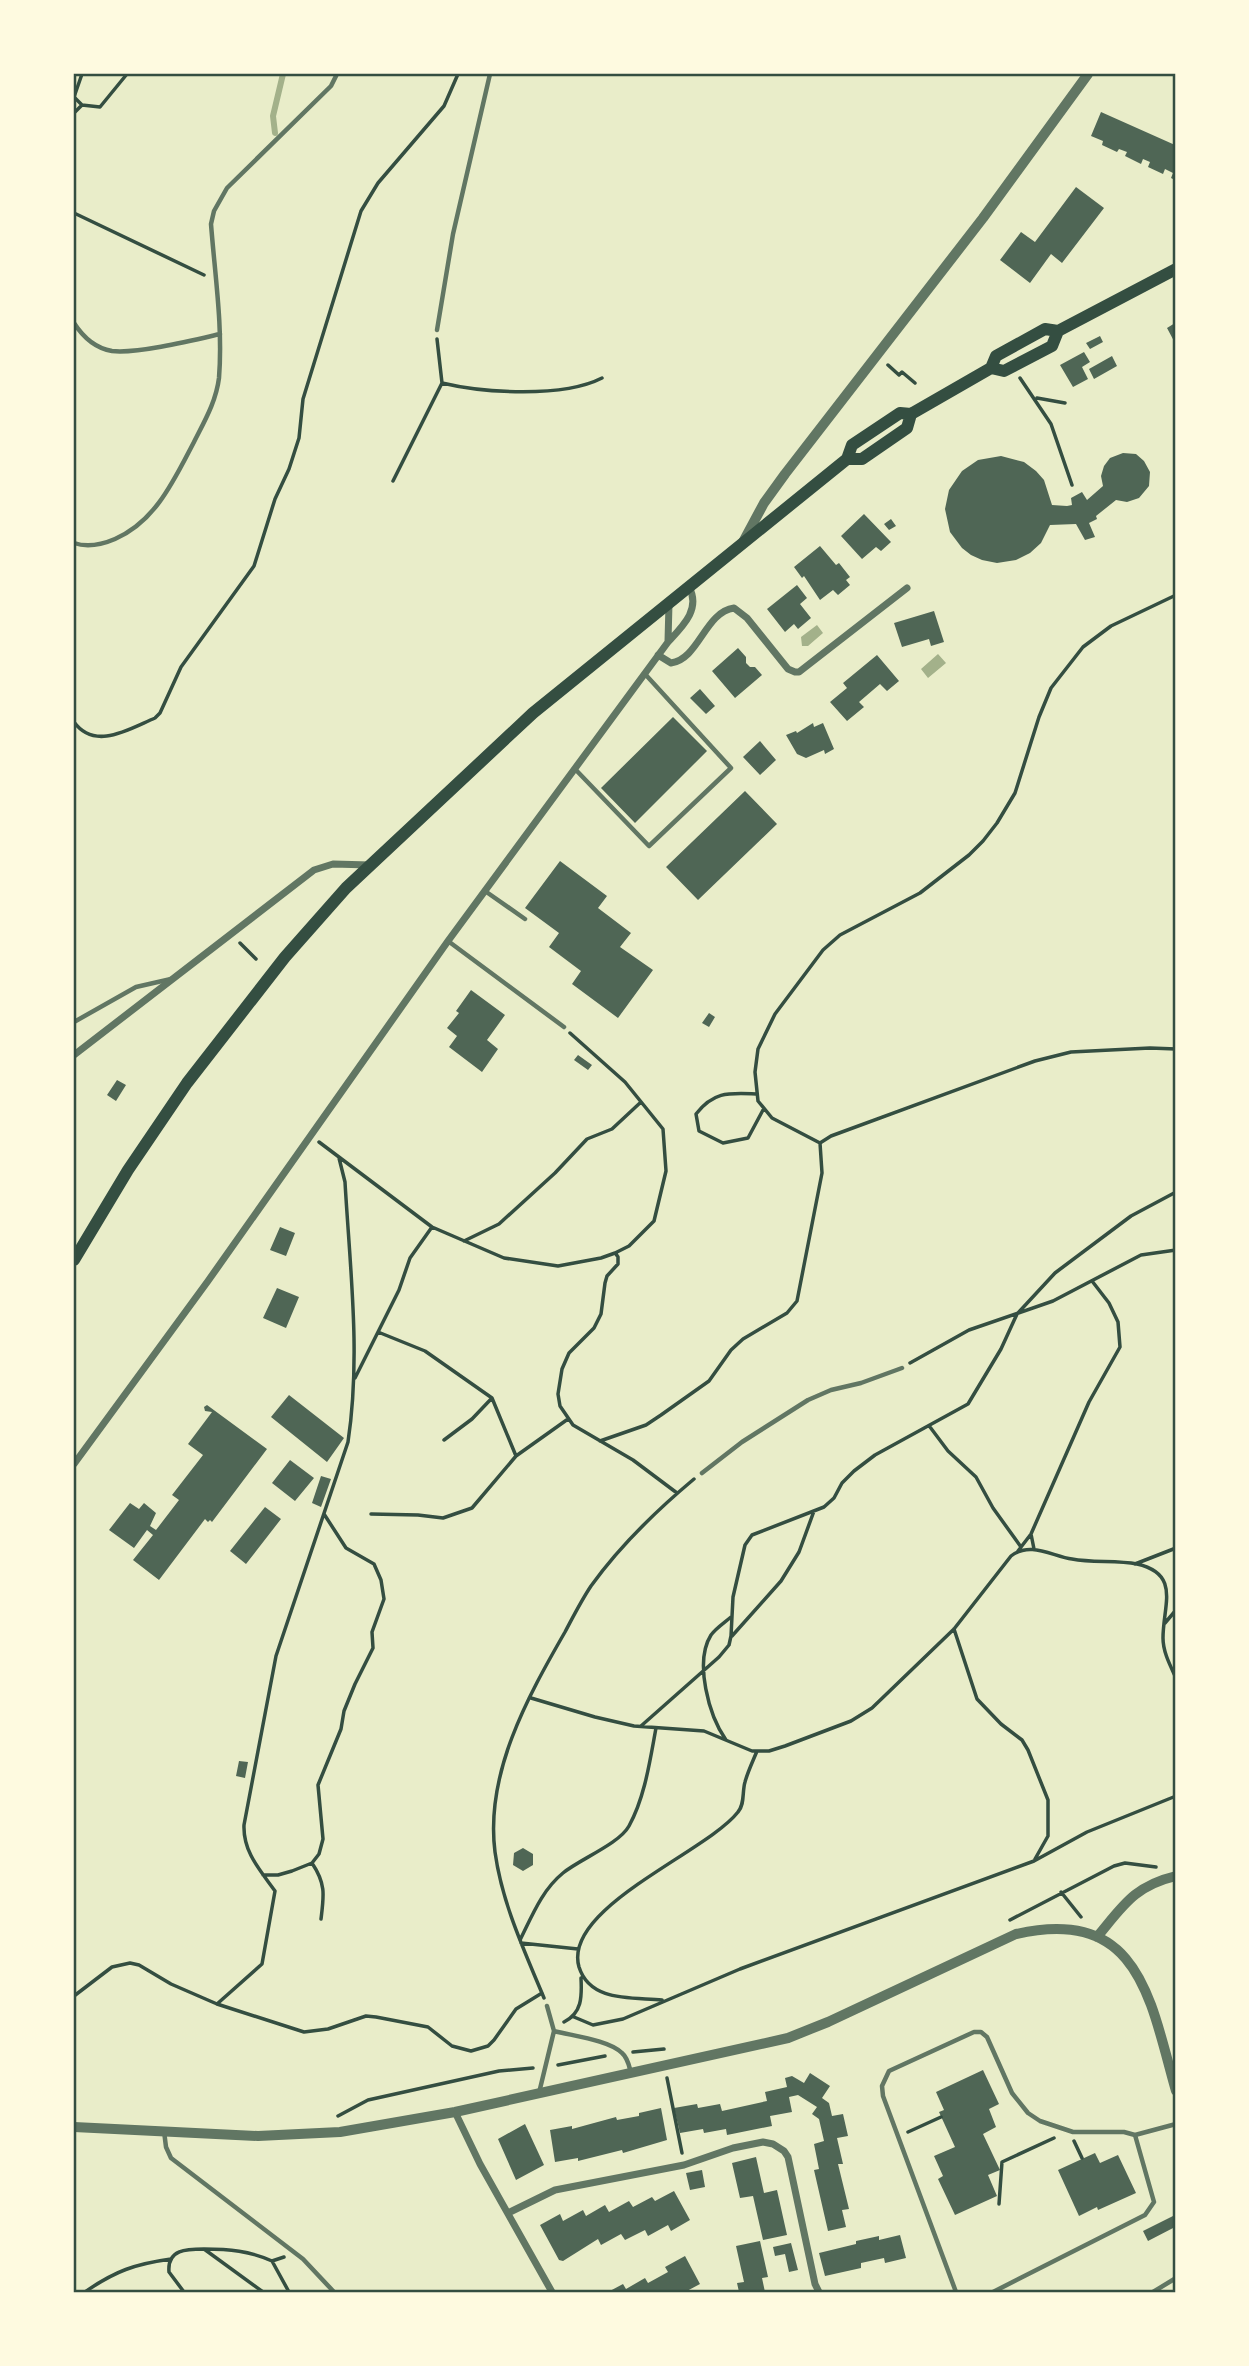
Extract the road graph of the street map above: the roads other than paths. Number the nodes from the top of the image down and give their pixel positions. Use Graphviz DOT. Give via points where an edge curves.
graph roads {
  1 [pos="337,74"];
  2 [pos="490,74"];
  3 [pos="1088,74"];
  4 [pos="1175,269"];
  5 [pos="74,323"];
  6 [pos="437,330"];
  7 [pos="220,334"];
  8 [pos="74,543"];
  9 [pos="740,547"];
  10 [pos="689,587"];
  11 [pos="907,588"];
  12 [pos="669,603"];
  13 [pos="668,642"];
  14 [pos="658,654"];
  15 [pos="644,674"];
  16 [pos="575,769"];
  17 [pos="371,865"];
  18 [pos="485,891"];
  19 [pos="525,919"];
  20 [pos="448,941"];
  21 [pos="176,978"];
  22 [pos="74,1022"];
  23 [pos="564,1027"];
  24 [pos="74,1055"];
  25 [pos="74,1260"];
  26 [pos="902,1368"];
  27 [pos="74,1464"];
  28 [pos="702,1473"];
  29 [pos="1175,1876"];
  30 [pos="1097,1937"];
  31 [pos="547,2006"];
  32 [pos="554,2029"];
  33 [pos="631,2074"];
  34 [pos="1175,2091"];
  35 [pos="539,2093"];
  36 [pos="455,2112"];
  37 [pos="1175,2124"];
  38 [pos="74,2127"];
  39 [pos="164,2131"];
  40 [pos="1135,2135"];
  41 [pos="508,2213"];
  42 [pos="1175,2278"];
  43 [pos="334,2292"];
  44 [pos="552,2292"];
  45 [pos="819,2292"];
  46 [pos="956,2292"];
  47 [pos="993,2292"];
  48 [pos="1153,2292"];
  1 -- 7 [label="lane" via="331,86 227,188 214,211 211,224"];
  2 -- 6 [label="lane" via="453,234"];
  3 -- 9 [label="street" via="785,474"];
  4 -- 9 [label="main road" via="1058,331 1052,346 1004,371 991,368 911,414 907,428 862,459 848,459"];
  5 -- 7 [label="lane" via="90,342 111,351"];
  7 -- 8 [label="lane" via="214,403 160,503 125,535 92,546"];
  9 -- 10 [label="main road"];
  10 -- 12 [label="main road"];
  10 -- 13 [label="street" via="694,605"];
  11 -- 14 [label="street" via="799,672 788,669 734,608 720,613 682,659 671,663"];
  12 -- 13 [label="street"];
  12 -- 17 [label="main road" via="533,713"];
  13 -- 14 [label="street"];
  14 -- 15 [label="street"];
  15 -- 16 [label="street"];
  15 -- 16 [label="lane" via="732,768 649,846"];
  16 -- 18 [label="street"];
  17 -- 21 [label="street" via="332,864 314,870"];
  17 -- 25 [label="main road" via="310,929 220,1038 128,1170"];
  18 -- 19 [label="lane"];
  18 -- 20 [label="street"];
  20 -- 23 [label="lane"];
  20 -- 27 [label="street"];
  21 -- 22 [label="lane" via="136,987"];
  21 -- 24 [label="street"];
  26 -- 28 [label="lane" via="808,1400"];
  29 -- 30 [label="street" via="1133,1894"];
  30 -- 33 [label="street" via="1044,1928 1016,1934 788,2038"];
  30 -- 34 [label="street" via="1115,1949 1142,1981"];
  31 -- 32 [label="lane"];
  32 -- 33 [label="lane" via="611,2045 627,2059"];
  32 -- 35 [label="lane"];
  33 -- 35 [label="street"];
  35 -- 36 [label="street"];
  36 -- 39 [label="street" via="299,2135"];
  36 -- 41 [label="street"];
  37 -- 40 [label="lane"];
  38 -- 39 [label="street"];
  39 -- 43 [label="lane" via="171,2158 296,2254"];
  40 -- 46 [label="lane" via="1069,2130 1028,2113 1012,2093 987,2036 981,2032 889,2071 883,2096"];
  40 -- 47 [label="lane" via="1154,2202 1151,2209"];
  41 -- 44 [label="street"];
  41 -- 45 [label="street" via="555,2190 684,2165 733,2148 773,2144 788,2157"];
  42 -- 48 [label="lane"];
}
